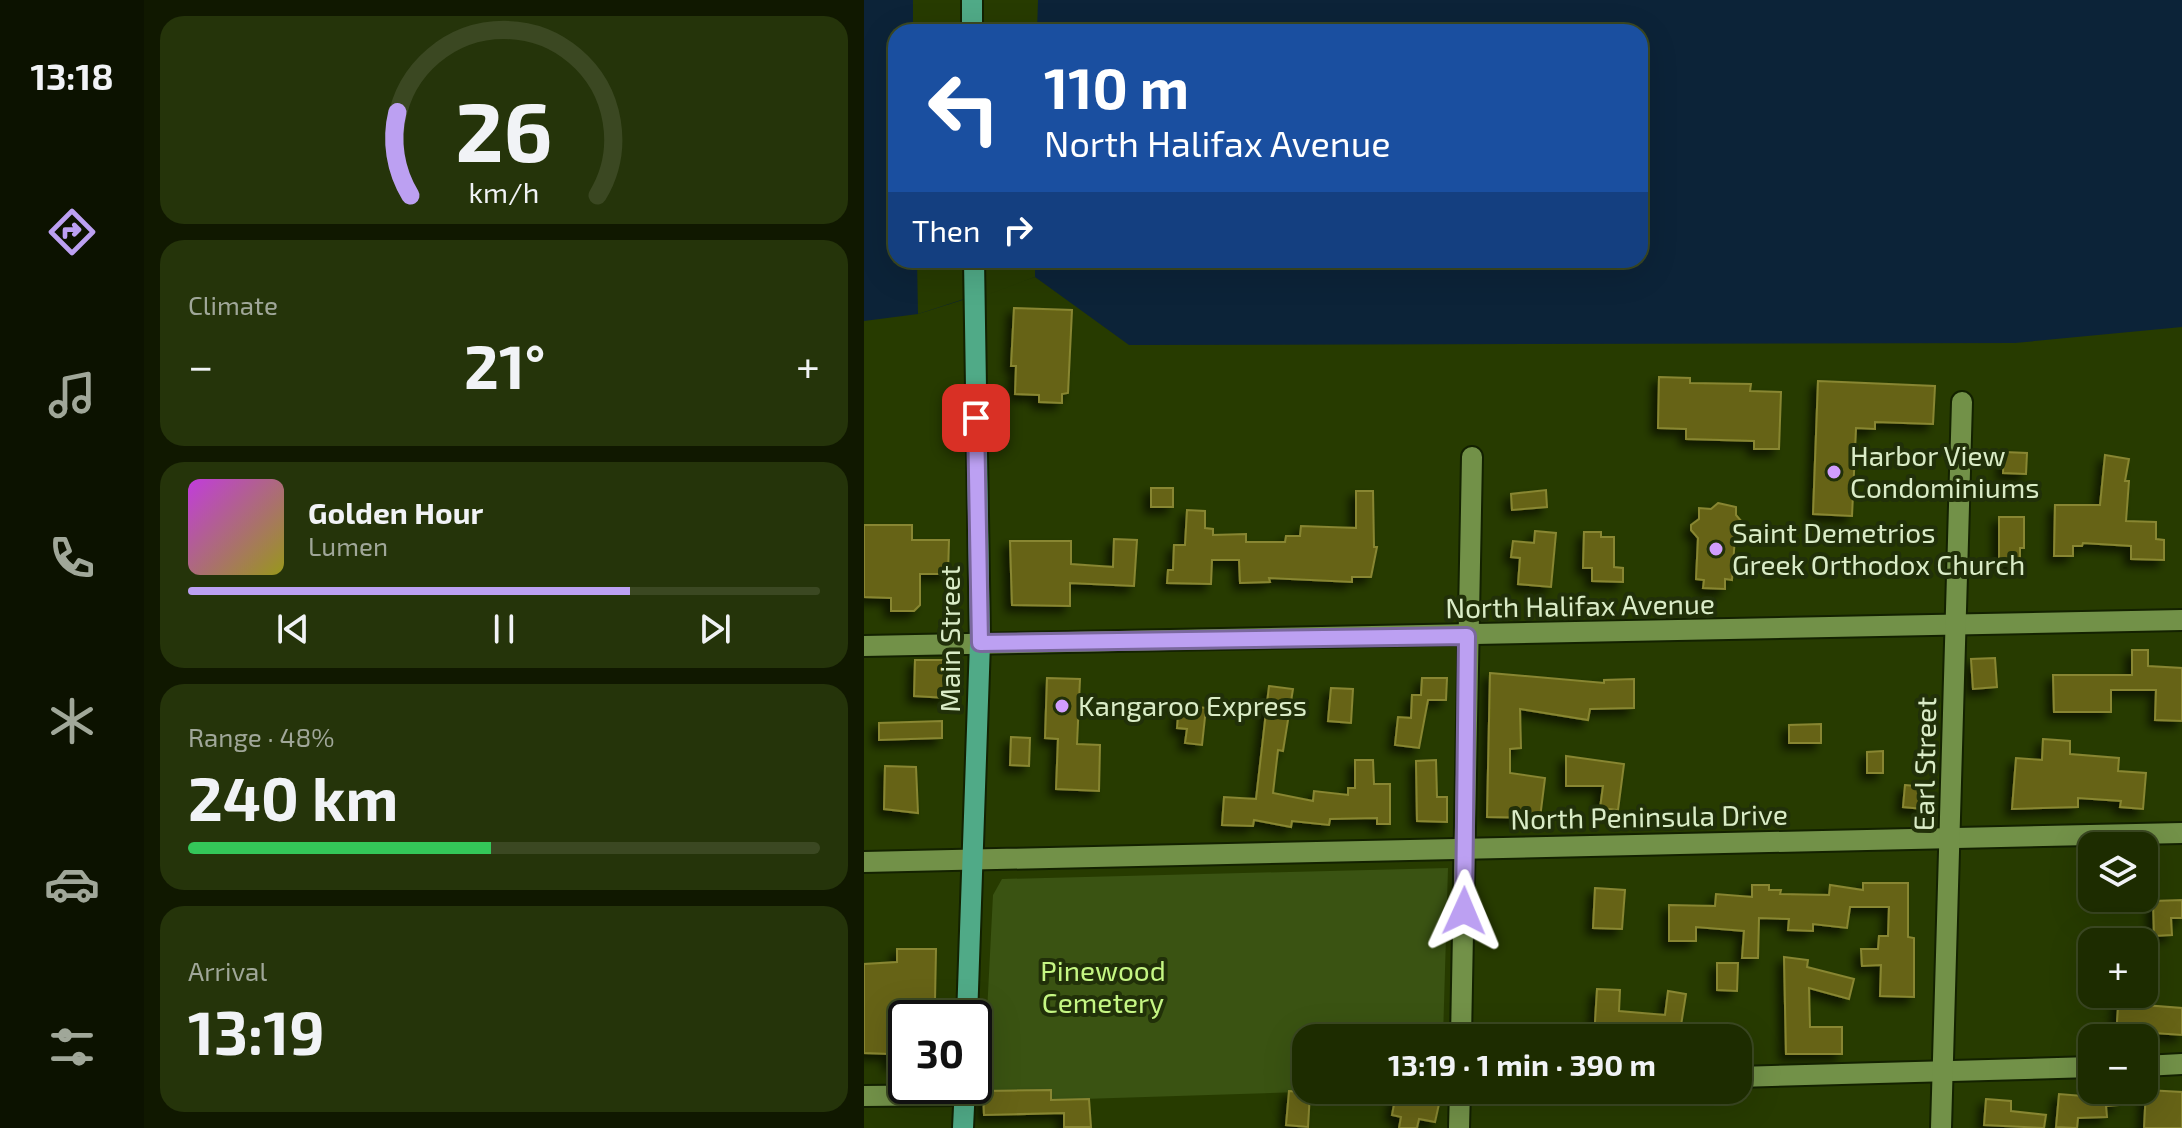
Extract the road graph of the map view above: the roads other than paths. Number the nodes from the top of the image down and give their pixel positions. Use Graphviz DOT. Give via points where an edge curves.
graph roads {
  1 [pos="972,0"];
  2 [pos="972,24"];
  3 [pos="974,268"];
  4 [pos="1962,402"];
  5 [pos="1472,457"];
  6 [pos="2182,620"];
  7 [pos="1956,627"];
  8 [pos="1467,636"];
  9 [pos="980,643"];
  10 [pos="864,646"];
  11 [pos="2182,833"];
  12 [pos="1952,838"];
  13 [pos="1463,849"];
  14 [pos="973,859"];
  15 [pos="864,862"];
  16 [pos="968,1000"];
  17 [pos="1461,1024"];
  18 [pos="2182,1064"];
  19 [pos="2158,1065"];
  20 [pos="2078,1067"];
  21 [pos="1942,1072"];
  22 [pos="1752,1077"];
  23 [pos="888,1095"];
  24 [pos="864,1096"];
  25 [pos="964,1104"];
  26 [pos="1460,1104"];
  27 [pos="963,1128"];
  28 [pos="1459,1128"];
  29 [pos="1941,1128"];
  1 -- 2 [label="main road"];
  3 -- 9 [label="main road, Main Street"];
  4 -- 7 [label="street, Earl Street"];
  5 -- 8 [label="street"];
  6 -- 7 [label="street, North Halifax Avenue"];
  7 -- 8 [label="street, North Halifax Avenue"];
  7 -- 12 [label="street, Earl Street"];
  8 -- 9 [label="street, North Halifax Avenue"];
  8 -- 13 [label="street"];
  9 -- 10 [label="street, North Halifax Avenue"];
  9 -- 14 [label="main road, Main Street"];
  11 -- 12 [label="street, North Peninsula Drive"];
  12 -- 13 [label="street, North Peninsula Drive"];
  12 -- 21 [label="street, Earl Street"];
  13 -- 14 [label="street, North Peninsula Drive"];
  13 -- 17 [label="street"];
  14 -- 15 [label="street, North Peninsula Drive"];
  14 -- 16 [label="main road, Main Street"];
  18 -- 19 [label="street"];
  20 -- 21 [label="street"];
  21 -- 22 [label="street"];
  21 -- 29 [label="street, Earl Street"];
  23 -- 24 [label="street"];
  25 -- 27 [label="main road"];
  26 -- 28 [label="street"];
}
